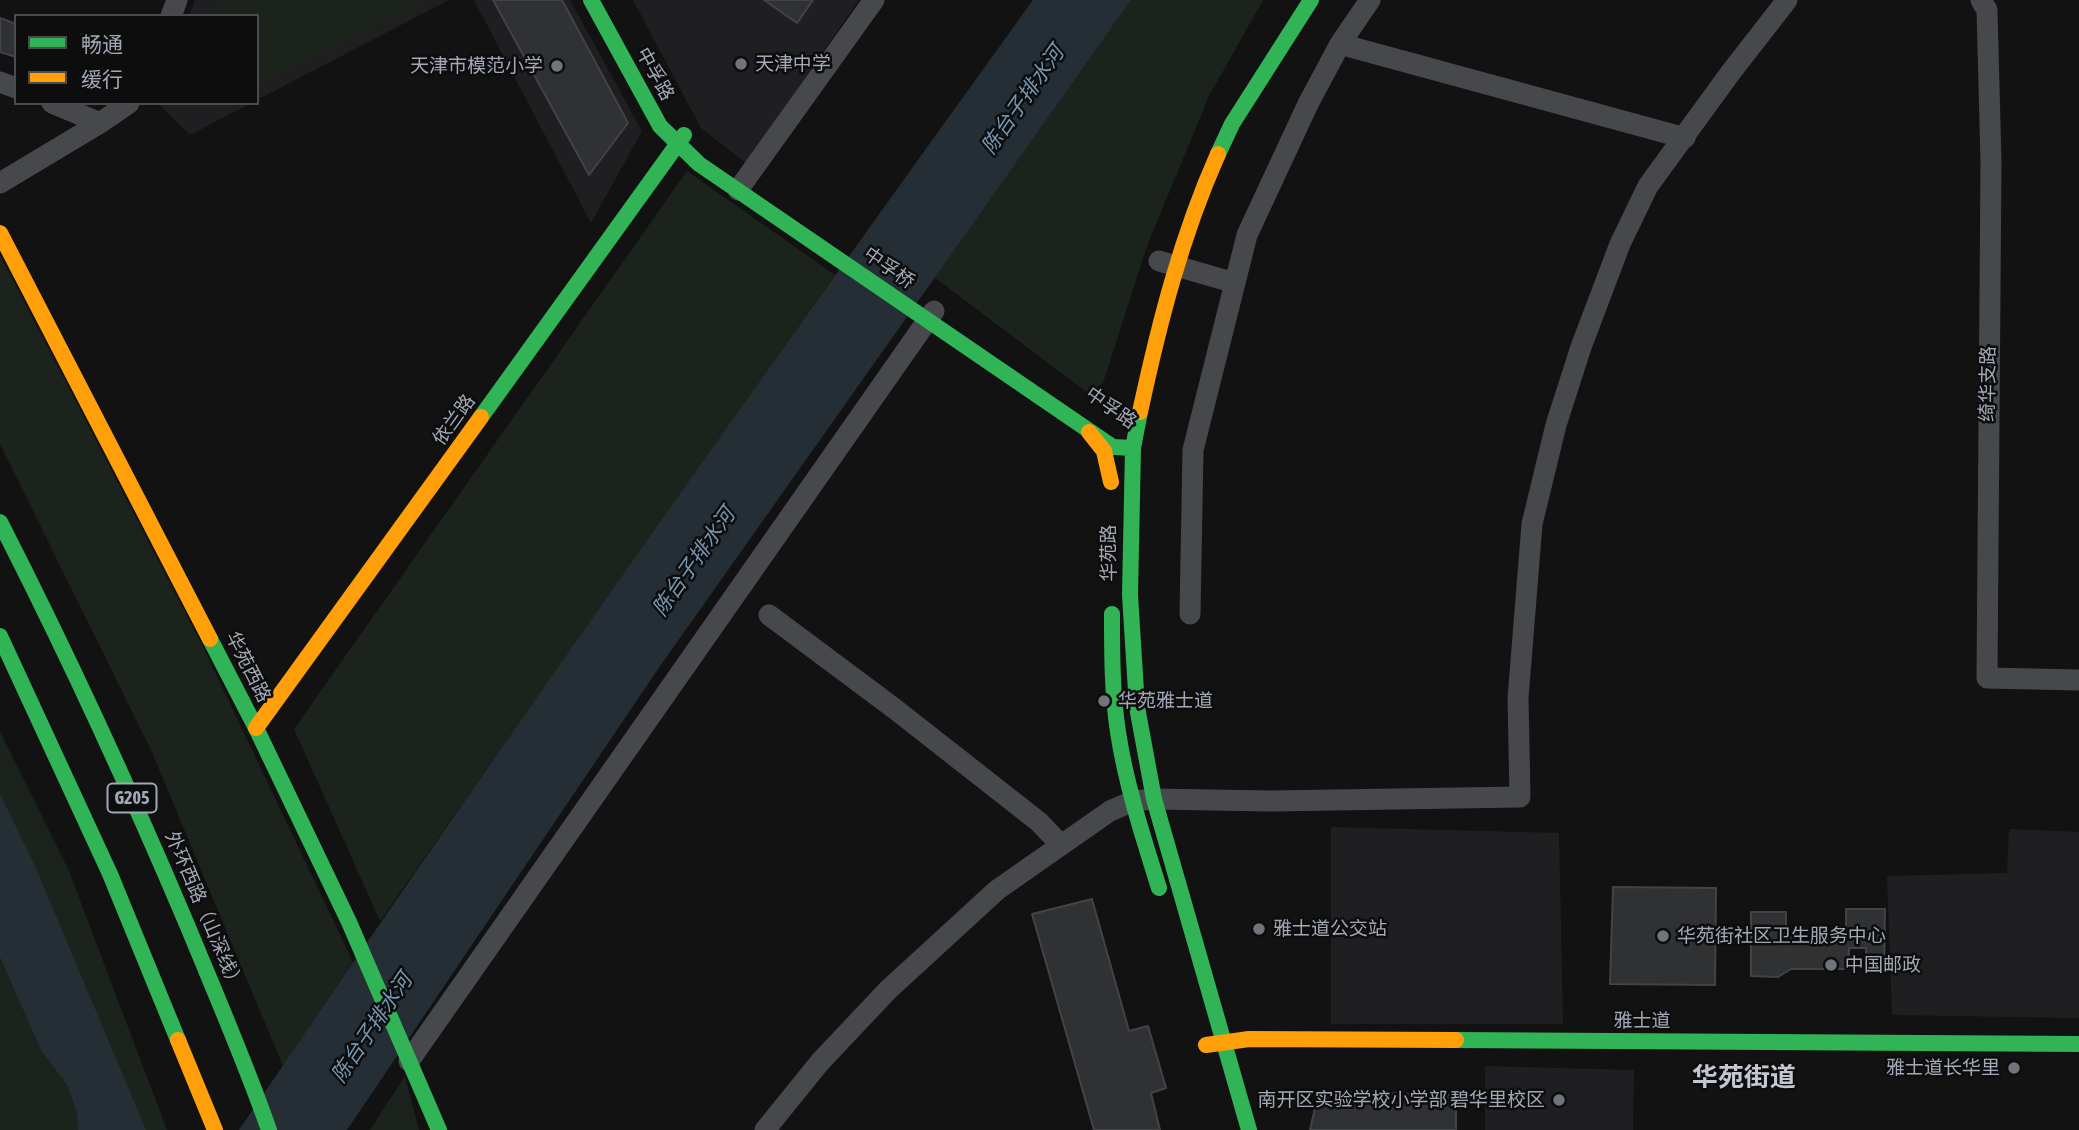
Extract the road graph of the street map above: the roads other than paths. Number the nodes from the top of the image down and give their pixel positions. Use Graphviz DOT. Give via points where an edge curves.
graph roads {
  1 [pos="591,0"];
  2 [pos="602,0"];
  3 [pos="874,0"];
  4 [pos="1311,0"];
  5 [pos="1370,0"];
  6 [pos="1787,0"];
  7 [pos="1981,0"];
  8 [pos="1340,44"];
  9 [pos="57,105"];
  10 [pos="127,105"];
  11 [pos="100,123"];
  12 [pos="1685,138"];
  13 [pos="680,140"];
  14 [pos="0,183"];
  15 [pos="741,186"];
  16 [pos="0,233"];
  17 [pos="836,250"];
  18 [pos="1163,263"];
  19 [pos="1235,283"];
  20 [pos="928,313"];
  21 [pos="1088,424"];
  22 [pos="1117,443"];
  23 [pos="0,522"];
  24 [pos="1112,605"];
  25 [pos="1190,614"];
  26 [pos="769,615"];
  27 [pos="0,636"];
  28 [pos="2079,680"];
  29 [pos="256,727"];
  30 [pos="1154,800"];
  31 [pos="1133,801"];
  32 [pos="1061,845"];
  33 [pos="1165,908"];
  34 [pos="1215,1010"];
  35 [pos="1202,1025"];
  36 [pos="2079,1044"];
  37 [pos="1251,1046"];
  38 [pos="1219,1049"];
  39 [pos="2079,1054"];
  40 [pos="408,1057"];
  41 [pos="214,1125"];
  42 [pos="269,1130"];
  43 [pos="439,1130"];
  44 [pos="765,1130"];
  45 [pos="1249,1130"];
  1 -- 13 [label="main road, 中孚路" via="660,126"];
  2 -- 13 [label="main road, 中孚路"];
  3 -- 15 [label="street"];
  4 -- 18 [label="main road, 华苑路" via="1231,124"];
  5 -- 8 [label="street"];
  6 -- 12 [label="street"];
  7 -- 28 [label="street, 绮华支路" via="1987,10 1991,162 1987,678"];
  8 -- 12 [label="street"];
  8 -- 19 [label="street" via="1247,235"];
  9 -- 11 [label="street"];
  10 -- 11 [label="street"];
  11 -- 14 [label="street"];
  12 -- 30 [label="street" via="1648,186 1620,244 1556,425 1532,524 1518,698 1520,797"];
  13 -- 15 [label="main road, 中孚路"];
  13 -- 29 [label="main road, 依兰路"];
  15 -- 17 [label="main road, 中孚路"];
  16 -- 29 [label="main road, 华苑西路"];
  17 -- 20 [label="main road, 中孚桥"];
  18 -- 19 [label="street"];
  18 -- 22 [label="main road, 华苑路" via="1144,393"];
  19 -- 25 [label="street" via="1194,450"];
  20 -- 21 [label="main road, 中孚路"];
  20 -- 40 [label="street"];
  21 -- 22 [label="main road, 中孚路"];
  21 -- 22 [label="main road, 华苑路" via="1104,451 1111,489"];
  22 -- 30 [label="main road, 华苑路" via="1131,487 1132,638"];
  23 -- 42 [label="main road, 外环西路（山深线） / G205" via="153,844"];
  24 -- 31 [label="main road, 华苑路" via="1115,708"];
  26 -- 32 [label="street" via="1029,814"];
  27 -- 41 [label="main road, G205" via="110,874"];
  29 -- 40 [label="main road, 华苑西路"];
  30 -- 31 [label="street"];
  30 -- 34 [label="main road, 华苑路"];
  31 -- 32 [label="street"];
  31 -- 33 [label="main road, 华苑路"];
  32 -- 44 [label="street" via="997,890 887,990"];
  34 -- 37 [label="main road" via="1228,1030"];
  34 -- 38 [label="main road, 华苑路"];
  35 -- 38 [label="main road, 华苑路"];
  36 -- 37 [label="main road, 雅士道"];
  37 -- 38 [label="main road, 雅士道"];
  37 -- 39 [label="main road, 雅士道" via="1283,1051 1465,1053"];
  38 -- 45 [label="main road, 华苑路"];
  40 -- 43 [label="main road, 华苑西路"];
}
